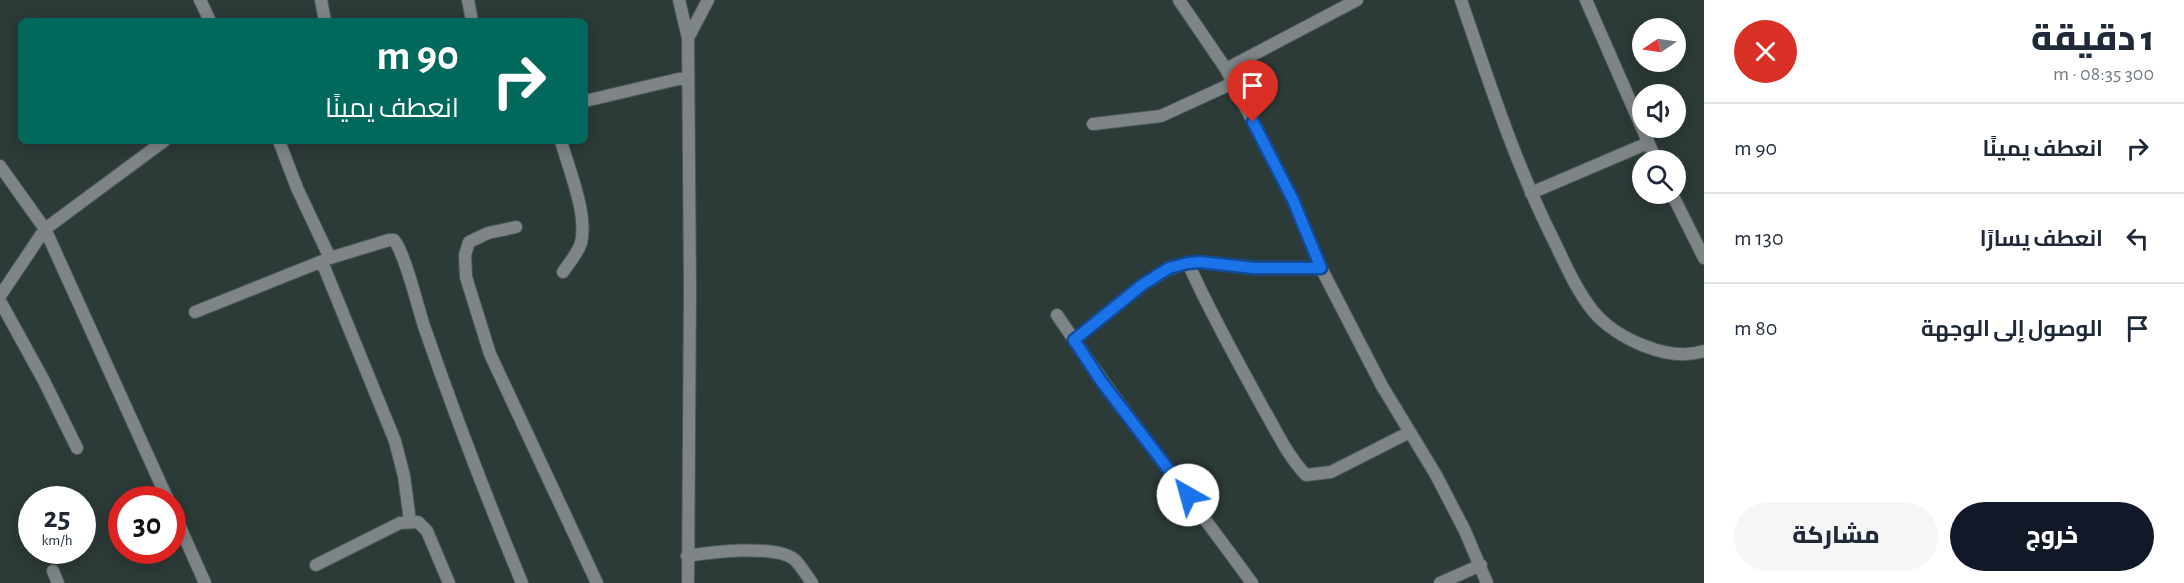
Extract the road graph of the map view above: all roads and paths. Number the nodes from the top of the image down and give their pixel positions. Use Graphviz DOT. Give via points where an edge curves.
graph roads {
  1 [pos="200,0"];
  2 [pos="321,0"];
  3 [pos="468,0"];
  4 [pos="679,0"];
  5 [pos="708,0"];
  6 [pos="1179,0"];
  7 [pos="1357,0"];
  8 [pos="1461,0"];
  9 [pos="1587,0"];
  10 [pos="209,18"];
  11 [pos="325,18"];
  12 [pos="471,18"];
  13 [pos="688,38"];
  14 [pos="1227,69"];
  15 [pos="687,77"];
  16 [pos="1233,83"];
  17 [pos="588,100"];
  18 [pos="1093,124"];
  19 [pos="1648,143"];
  20 [pos="160,144"];
  21 [pos="280,144"];
  22 [pos="562,144"];
  23 [pos="1651,150"];
  24 [pos="0,166"];
  25 [pos="1531,193"];
  26 [pos="1677,204"];
  27 [pos="516,227"];
  28 [pos="45,229"];
  29 [pos="1704,258"];
  30 [pos="326,260"];
  31 [pos="1188,263"];
  32 [pos="1321,268"];
  33 [pos="563,272"];
  34 [pos="0,296"];
  35 [pos="0,301"];
  36 [pos="195,312"];
  37 [pos="1057,315"];
  38 [pos="1074,340"];
  39 [pos="1704,351"];
  40 [pos="1410,432"];
  41 [pos="77,447"];
  42 [pos="162,486"];
  43 [pos="410,521"];
  44 [pos="186,539"];
  45 [pos="687,556"];
  46 [pos="316,565"];
  47 [pos="1481,565"];
  48 [pos="53,571"];
  49 [pos="58,583"];
  50 [pos="206,583"];
  51 [pos="449,583"];
  52 [pos="522,583"];
  53 [pos="597,583"];
  54 [pos="688,583"];
  55 [pos="812,583"];
  56 [pos="1252,583"];
  57 [pos="1440,583"];
  58 [pos="1487,583"];
  1 -- 10 [label="street"];
  2 -- 11 [label="street"];
  3 -- 12 [label="street"];
  4 -- 13 [label="street"];
  5 -- 13 [label="street"];
  6 -- 14 [label="street"];
  7 -- 14 [label="street"];
  8 -- 25 [label="street"];
  9 -- 19 [label="street"];
  13 -- 15 [label="street"];
  14 -- 16 [label="street"];
  15 -- 17 [label="street"];
  15 -- 45 [label="street"];
  16 -- 18 [label="street" via="1161,116"];
  16 -- 32 [label="street" via="1293,200"];
  19 -- 23 [label="street"];
  19 -- 25 [label="street"];
  20 -- 28 [label="street"];
  21 -- 30 [label="street"];
  22 -- 33 [label="street" via="583,227 580,245"];
  24 -- 28 [label="street"];
  25 -- 39 [label="street" via="1571,276 1594,312 1638,344 1677,354"];
  26 -- 29 [label="street"];
  27 -- 53 [label="street" via="469,242 466,278 490,354"];
  28 -- 34 [label="street"];
  28 -- 42 [label="street"];
  30 -- 36 [label="street"];
  30 -- 43 [label="street" via="395,441"];
  30 -- 52 [label="street" via="389,240 396,243 424,328"];
  31 -- 32 [label="street"];
  31 -- 38 [label="street" via="1169,268 1142,285"];
  31 -- 40 [label="street" via="1236,360 1306,475 1331,472"];
  32 -- 40 [label="street"];
  35 -- 41 [label="street"];
  37 -- 38 [label="street"];
  38 -- 56 [label="street"];
  40 -- 47 [label="street"];
  43 -- 46 [label="street"];
  43 -- 51 [label="street" via="418,522 428,531"];
  44 -- 50 [label="street"];
  45 -- 54 [label="street"];
  45 -- 55 [label="street" via="753,551 784,554 794,560"];
  47 -- 57 [label="street"];
  47 -- 58 [label="street"];
  48 -- 49 [label="street"];
}
